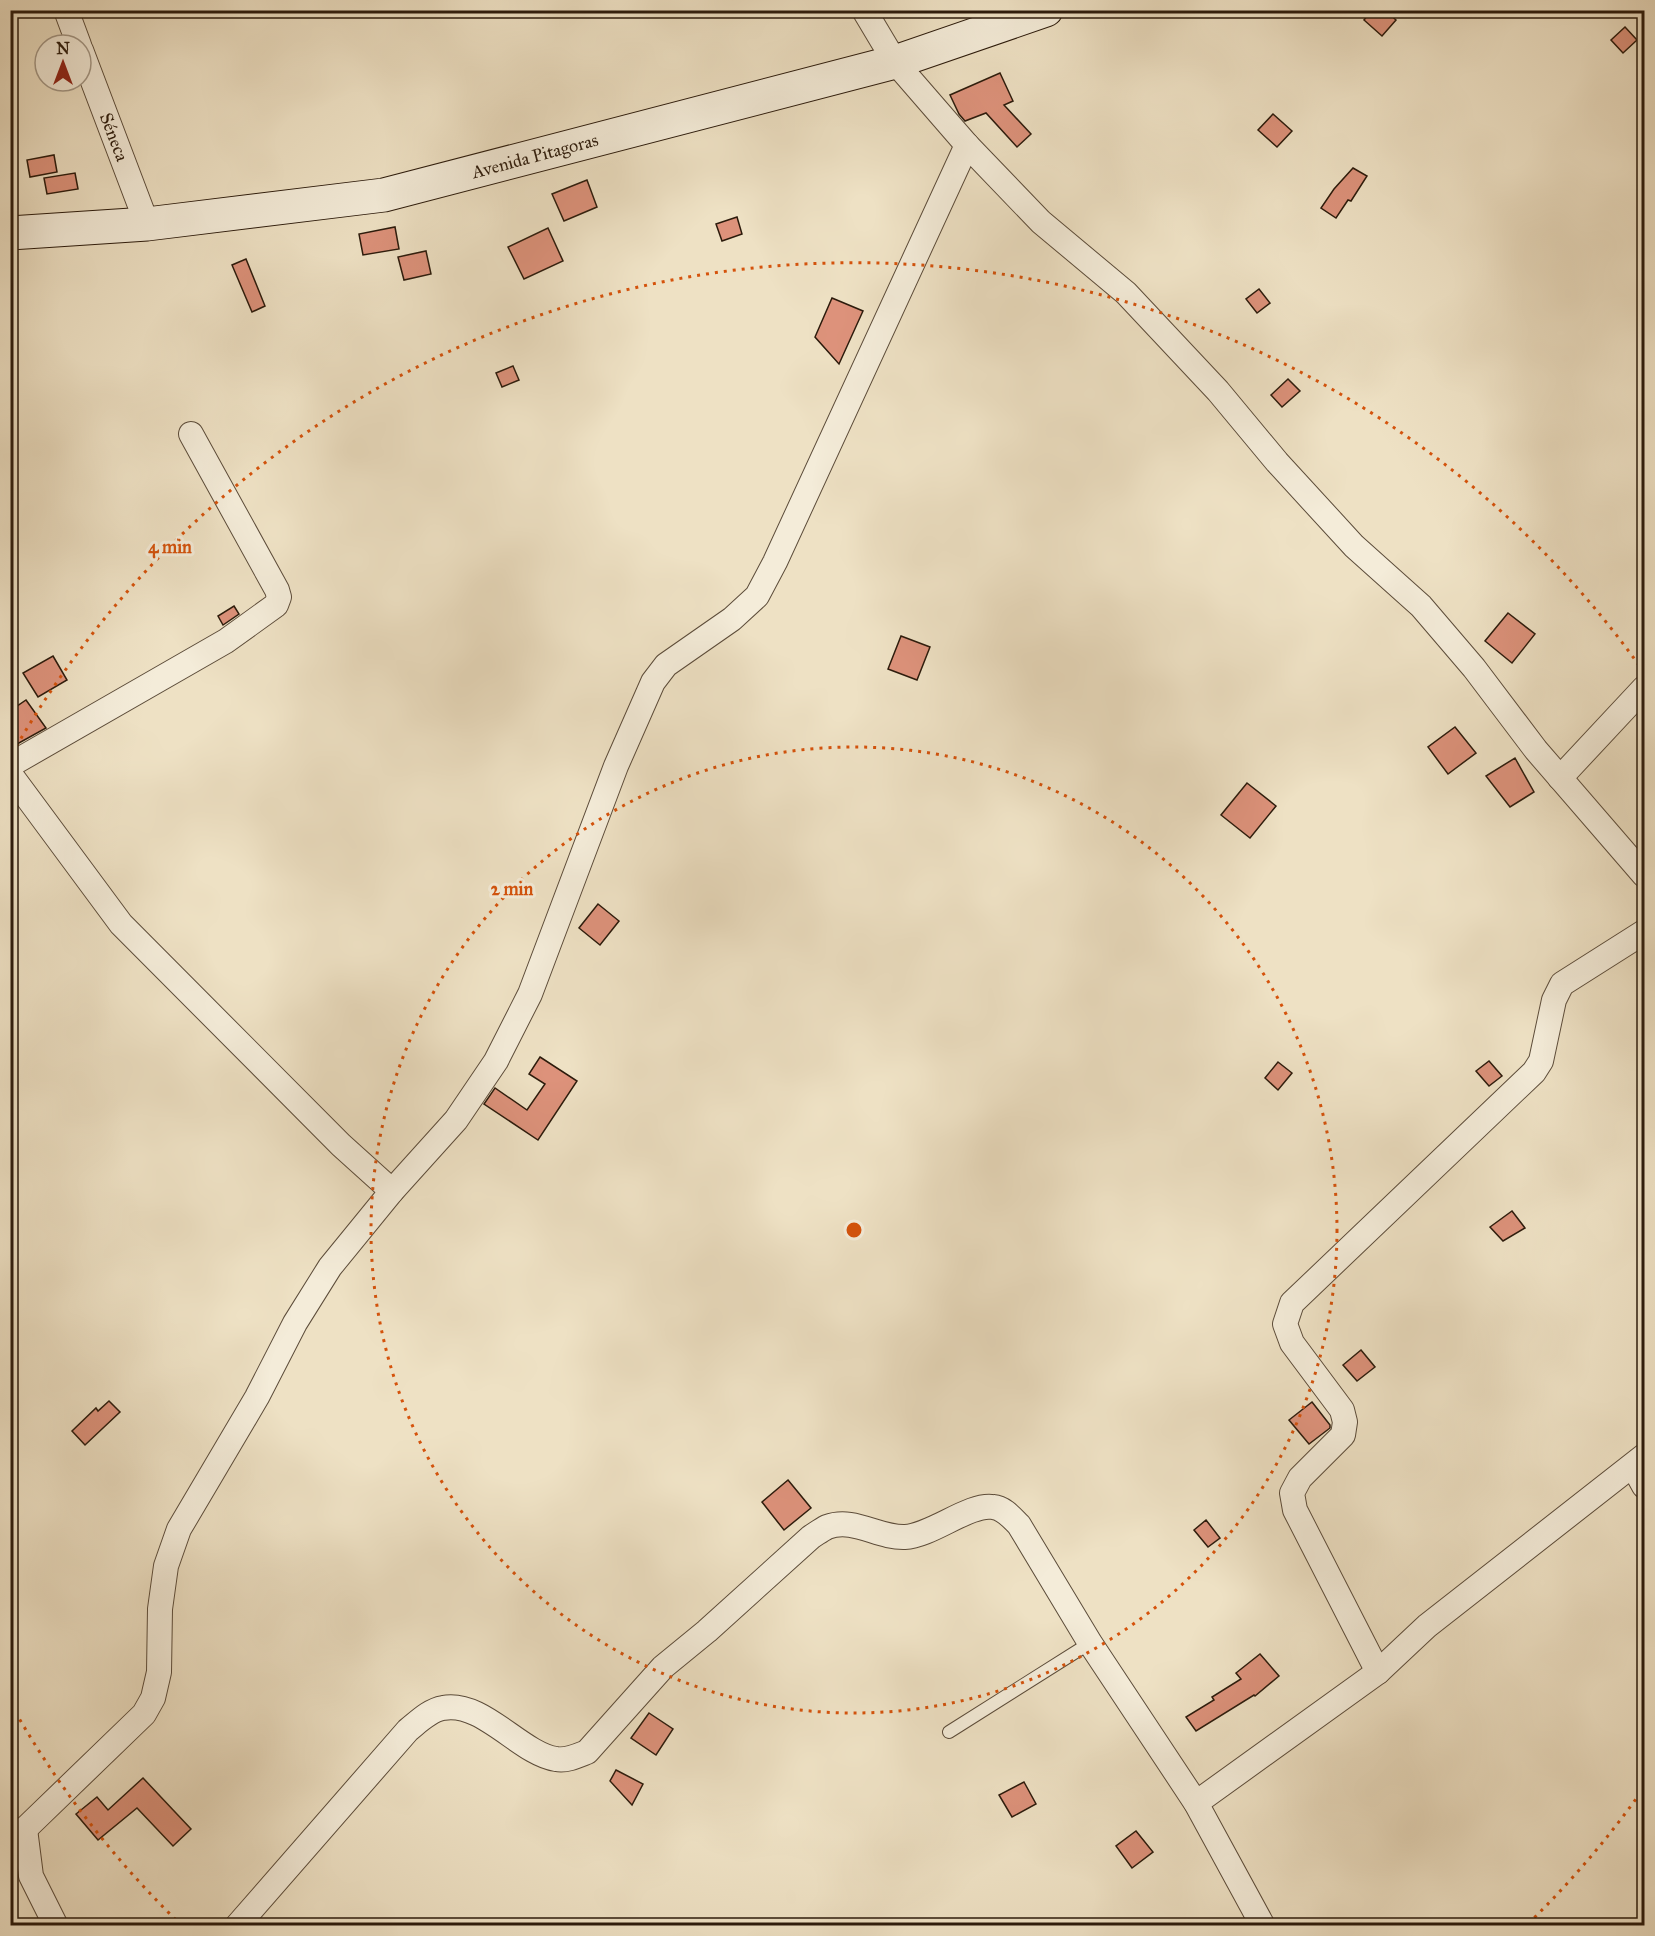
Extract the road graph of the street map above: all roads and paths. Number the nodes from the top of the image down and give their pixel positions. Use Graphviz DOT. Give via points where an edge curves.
graph roads {
  1 [pos="66,10"];
  2 [pos="864,10"];
  3 [pos="1046,10"];
  4 [pos="75,33"];
  5 [pos="895,62"];
  6 [pos="93,82"];
  7 [pos="967,145"];
  8 [pos="147,224"];
  9 [pos="10,233"];
  10 [pos="191,434"];
  11 [pos="1644,688"];
  12 [pos="10,765"];
  13 [pos="10,774"];
  14 [pos="1560,778"];
  15 [pos="1644,875"];
  16 [pos="1644,932"];
  17 [pos="392,1191"];
  18 [pos="1640,1469"];
  19 [pos="1090,1643"];
  20 [pos="1378,1672"];
  21 [pos="949,1732"];
  22 [pos="1196,1803"];
  23 [pos="18,1821"];
  24 [pos="56,1926"];
  25 [pos="237,1926"];
  26 [pos="1263,1926"];
  1 -- 4 [label="street"];
  2 -- 5 [label="street"];
  3 -- 5 [label="main road, Avenida Pitagoras"];
  5 -- 7 [label="street"];
  5 -- 8 [label="main road, Avenida Pitagoras" via="384,195"];
  6 -- 8 [label="street, Séneca"];
  7 -- 14 [label="street" via="1041,222 1126,293 1354,546 1421,606"];
  7 -- 17 [label="street" via="757,596 732,619 666,665 653,682 616,766 530,994 496,1060 456,1120"];
  8 -- 9 [label="main road, Avenida Pitagoras"];
  10 -- 12 [label="street" via="277,590 276,605 226,641"];
  11 -- 14 [label="street"];
  13 -- 17 [label="street" via="122,924 341,1145"];
  14 -- 15 [label="street"];
  16 -- 20 [label="street" via="1562,984 1554,1000 1542,1061 1534,1072 1292,1303 1285,1324 1292,1343 1342,1410 1346,1422 1343,1435 1300,1478 1292,1493 1295,1510"];
  17 -- 23 [label="street" via="330,1267 179,1528 166,1566 160,1609 159,1672 153,1698 144,1714"];
  18 -- 20 [label="street" via="1427,1626"];
  19 -- 21 [label="lane"];
  19 -- 22 [label="street"];
  19 -- 25 [label="street" via="1019,1525 1006,1512 992,1506 978,1508 905,1537 843,1524 827,1527 811,1536 663,1667 587,1752 571,1759 544,1756 461,1707 442,1708 426,1716 408,1730"];
  20 -- 22 [label="street"];
  22 -- 26 [label="street"];
  23 -- 24 [label="street" via="31,1876"];
}
